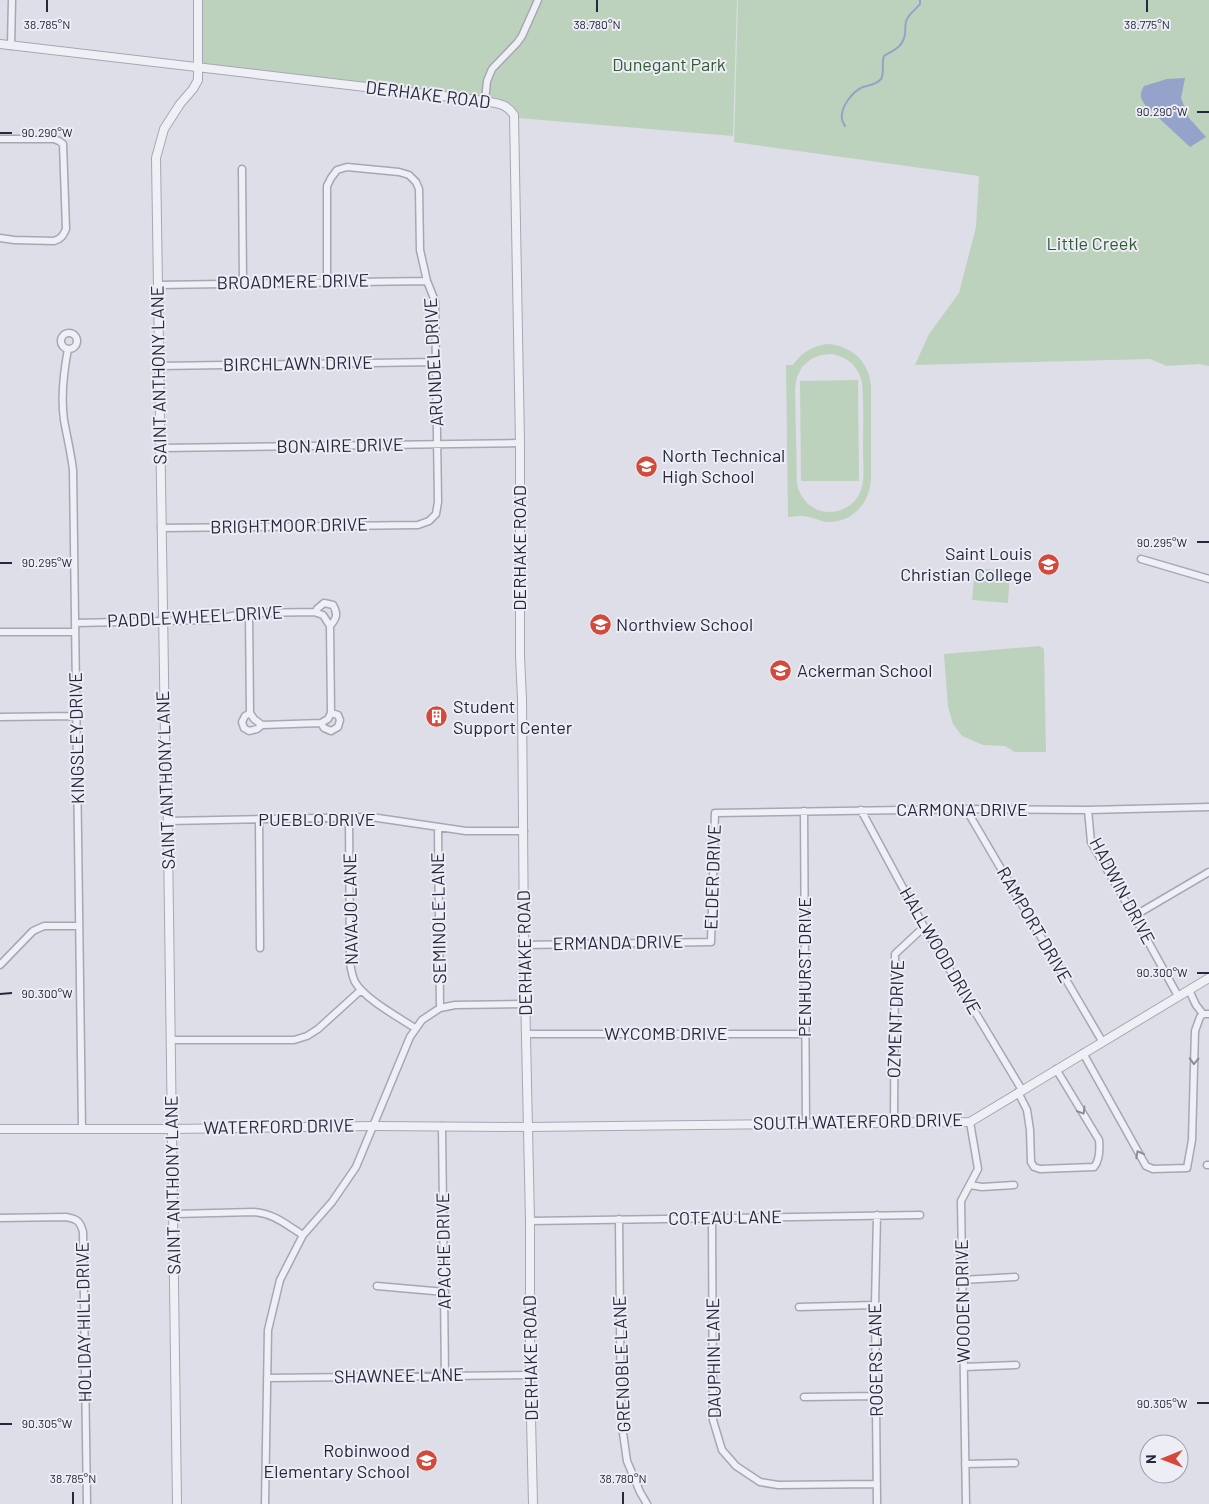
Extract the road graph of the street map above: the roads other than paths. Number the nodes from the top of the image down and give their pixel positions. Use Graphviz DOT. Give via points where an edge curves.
graph roads {
  1 [pos="12,0"];
  2 [pos="198,0"];
  3 [pos="538,0"];
  4 [pos="0,44"];
  5 [pos="11,46"];
  6 [pos="198,68"];
  7 [pos="485,101"];
  8 [pos="0,139"];
  9 [pos="242,169"];
  10 [pos="0,238"];
  11 [pos="327,281"];
  12 [pos="427,281"];
  13 [pos="243,283"];
  14 [pos="158,285"];
  15 [pos="68,349"];
  16 [pos="436,362"];
  17 [pos="159,366"];
  18 [pos="520,443"];
  19 [pos="438,445"];
  20 [pos="160,448"];
  21 [pos="418,525"];
  22 [pos="161,528"];
  23 [pos="1141,559"];
  24 [pos="1209,579"];
  25 [pos="316,612"];
  26 [pos="249,613"];
  27 [pos="163,622"];
  28 [pos="74,623"];
  29 [pos="330,626"];
  30 [pos="0,632"];
  31 [pos="75,632"];
  32 [pos="250,713"];
  33 [pos="332,713"];
  34 [pos="76,716"];
  35 [pos="0,717"];
  36 [pos="321,723"];
  37 [pos="262,725"];
  38 [pos="1209,807"];
  39 [pos="966,808"];
  40 [pos="861,810"];
  41 [pos="1088,810"];
  42 [pos="804,811"];
  43 [pos="715,813"];
  44 [pos="349,819"];
  45 [pos="259,820"];
  46 [pos="168,821"];
  47 [pos="438,828"];
  48 [pos="524,831"];
  49 [pos="1209,872"];
  50 [pos="1134,916"];
  51 [pos="79,926"];
  52 [pos="924,927"];
  53 [pos="711,942"];
  54 [pos="524,945"];
  55 [pos="260,948"];
  56 [pos="0,965"];
  57 [pos="1209,978"];
  58 [pos="361,990"];
  59 [pos="1189,990"];
  60 [pos="1178,996"];
  61 [pos="525,1004"];
  62 [pos="440,1008"];
  63 [pos="1206,1014"];
  64 [pos="415,1028"];
  65 [pos="526,1034"];
  66 [pos="805,1034"];
  67 [pos="171,1040"];
  68 [pos="1102,1041"];
  69 [pos="1083,1053"];
  70 [pos="1056,1069"];
  71 [pos="1020,1091"];
  72 [pos="894,1122"];
  73 [pos="970,1122"];
  74 [pos="806,1124"];
  75 [pos="372,1126"];
  76 [pos="442,1126"];
  77 [pos="528,1127"];
  78 [pos="0,1129"];
  79 [pos="82,1129"];
  80 [pos="173,1129"];
  81 [pos="970,1185"];
  82 [pos="1014,1185"];
  83 [pos="174,1214"];
  84 [pos="920,1214"];
  85 [pos="877,1215"];
  86 [pos="0,1218"];
  87 [pos="712,1218"];
  88 [pos="619,1219"];
  89 [pos="530,1220"];
  90 [pos="303,1235"];
  91 [pos="1015,1277"];
  92 [pos="962,1280"];
  93 [pos="377,1286"];
  94 [pos="445,1292"];
  95 [pos="875,1306"];
  96 [pos="799,1307"];
  97 [pos="1016,1365"];
  98 [pos="964,1367"];
  99 [pos="530,1375"];
  100 [pos="445,1376"];
  101 [pos="267,1378"];
  102 [pos="877,1396"];
  103 [pos="804,1397"];
  104 [pos="1015,1462"];
  105 [pos="965,1464"];
  106 [pos="877,1484"];
  107 [pos="87,1504"];
  108 [pos="177,1504"];
  109 [pos="265,1504"];
  110 [pos="533,1504"];
  111 [pos="647,1504"];
  112 [pos="877,1504"];
  113 [pos="966,1504"];
  1 -- 5 [label="street"];
  2 -- 6 [label="street, SAINT ANTHONY LANE"];
  3 -- 7 [label="street" via="522,36 492,69"];
  4 -- 5 [label="street, DERHAKE ROAD"];
  5 -- 6 [label="street, DERHAKE ROAD"];
  6 -- 7 [label="street, DERHAKE ROAD"];
  6 -- 14 [label="street, SAINT ANTHONY LANE" via="194,89 164,129 156,158"];
  7 -- 18 [label="street, DERHAKE ROAD" via="503,104 514,115"];
  8 -- 10 [label="street" via="54,139 63,144 66,229 60,239 54,241"];
  9 -- 13 [label="street"];
  11 -- 12 [label="street, BROADMERE DRIVE"];
  11 -- 12 [label="street, ARUNDEL DRIVE" via="327,186 337,170 347,167 399,172 416,182 419,189 420,250"];
  11 -- 13 [label="street, BROADMERE DRIVE"];
  12 -- 16 [label="street, ARUNDEL DRIVE" via="435,301"];
  13 -- 14 [label="street, BROADMERE DRIVE"];
  14 -- 17 [label="street, SAINT ANTHONY LANE"];
  15 -- 28 [label="street, KINGSLEY DRIVE" via="63,398 73,470"];
  16 -- 17 [label="street, BIRCHLAWN DRIVE"];
  16 -- 19 [label="street, ARUNDEL DRIVE"];
  17 -- 20 [label="street, SAINT ANTHONY LANE"];
  18 -- 19 [label="street, BON AIRE DRIVE"];
  18 -- 48 [label="street, DERHAKE ROAD"];
  19 -- 20 [label="street, BON AIRE DRIVE"];
  19 -- 21 [label="street, ARUNDEL DRIVE" via="436,514"];
  20 -- 22 [label="street, SAINT ANTHONY LANE"];
  21 -- 22 [label="street, BRIGHTMOOR DRIVE"];
  22 -- 27 [label="street, SAINT ANTHONY LANE"];
  23 -- 24 [label="street"];
  25 -- 26 [label="street, PADDLEWHEEL DRIVE"];
  25 -- 29 [label="street, PADDLEWHEEL DRIVE" via="323,615"];
  25 -- 29 [label="street, PADDLEWHEEL DRIVE" via="324,603 333,605 336,619"];
  26 -- 27 [label="street, PADDLEWHEEL DRIVE" via="210,620"];
  26 -- 32 [label="street"];
  27 -- 28 [label="street, PADDLEWHEEL DRIVE"];
  27 -- 46 [label="street, SAINT ANTHONY LANE"];
  28 -- 31 [label="street, KINGSLEY DRIVE"];
  29 -- 33 [label="street"];
  30 -- 31 [label="street"];
  31 -- 34 [label="street, KINGSLEY DRIVE"];
  32 -- 37 [label="street"];
  32 -- 37 [label="street" via="242,722 244,728 249,731"];
  33 -- 36 [label="street"];
  33 -- 36 [label="street" via="338,715 338,727 332,730 324,728"];
  34 -- 35 [label="street"];
  34 -- 51 [label="street, KINGSLEY DRIVE"];
  36 -- 37 [label="street"];
  38 -- 41 [label="street, CARMONA DRIVE"];
  39 -- 40 [label="street, CARMONA DRIVE"];
  39 -- 41 [label="street, CARMONA DRIVE"];
  39 -- 68 [label="street, RAMPORT DRIVE"];
  40 -- 42 [label="street, CARMONA DRIVE"];
  40 -- 52 [label="street, HALLWOOD DRIVE"];
  41 -- 50 [label="street, HADWIN DRIVE" via="1091,842"];
  42 -- 43 [label="street, CARMONA DRIVE"];
  42 -- 66 [label="street, PENHURST DRIVE"];
  43 -- 53 [label="street, ELDER DRIVE"];
  44 -- 45 [label="street, PUEBLO DRIVE"];
  44 -- 47 [label="street, PUEBLO DRIVE" via="371,817"];
  44 -- 58 [label="street, NAVAJO LANE" via="350,963 355,982"];
  45 -- 46 [label="street, PUEBLO DRIVE"];
  45 -- 55 [label="street"];
  46 -- 67 [label="street, SAINT ANTHONY LANE"];
  47 -- 48 [label="street, PUEBLO DRIVE"];
  47 -- 62 [label="street, SEMINOLE LANE"];
  48 -- 54 [label="street, DERHAKE ROAD"];
  49 -- 50 [label="street"];
  50 -- 60 [label="street, HADWIN DRIVE"];
  51 -- 56 [label="street" via="44,926 33,931"];
  51 -- 79 [label="street, KINGSLEY DRIVE"];
  52 -- 71 [label="street, HALLWOOD DRIVE"];
  52 -- 72 [label="street, OZMENT DRIVE" via="895,954"];
  53 -- 54 [label="street, ERMANDA DRIVE"];
  54 -- 61 [label="street, DERHAKE ROAD"];
  57 -- 59 [label="street, SOUTH WATERFORD DRIVE"];
  58 -- 64 [label="street, NAVAJO LANE"];
  58 -- 67 [label="street" via="318,1030 294,1040"];
  59 -- 60 [label="street, SOUTH WATERFORD DRIVE"];
  59 -- 63 [label="street" via="1196,1005"];
  60 -- 68 [label="street, SOUTH WATERFORD DRIVE"];
  61 -- 62 [label="street"];
  61 -- 65 [label="street, DERHAKE ROAD"];
  62 -- 64 [label="street"];
  63 -- 69 [label="street, one-way" via="1200,1017 1195,1031 1192,1140 1187,1168 1153,1169 1146,1166"];
  64 -- 75 [label="street"];
  65 -- 66 [label="street, WYCOMB DRIVE"];
  65 -- 77 [label="street, DERHAKE ROAD"];
  66 -- 74 [label="street, PENHURST DRIVE"];
  67 -- 80 [label="street, SAINT ANTHONY LANE"];
  68 -- 69 [label="street, SOUTH WATERFORD DRIVE"];
  69 -- 70 [label="street, SOUTH WATERFORD DRIVE"];
  70 -- 71 [label="street, SOUTH WATERFORD DRIVE"];
  70 -- 71 [label="street, HALLWOOD DRIVE, one-way" via="1100,1140 1099,1157 1094,1167 1034,1167 1027,1110"];
  71 -- 73 [label="street, SOUTH WATERFORD DRIVE"];
  72 -- 73 [label="street, SOUTH WATERFORD DRIVE"];
  72 -- 74 [label="street, SOUTH WATERFORD DRIVE"];
  73 -- 81 [label="street, WOODEN DRIVE" via="978,1169"];
  74 -- 77 [label="street, SOUTH WATERFORD DRIVE"];
  75 -- 76 [label="street, WATERFORD DRIVE"];
  75 -- 80 [label="street, WATERFORD DRIVE"];
  75 -- 90 [label="street" via="356,1167 332,1202"];
  76 -- 77 [label="street, WATERFORD DRIVE"];
  76 -- 94 [label="street, APACHE DRIVE"];
  77 -- 89 [label="street, DERHAKE ROAD"];
  78 -- 79 [label="street, WATERFORD DRIVE"];
  79 -- 80 [label="street, WATERFORD DRIVE"];
  80 -- 83 [label="street, SAINT ANTHONY LANE"];
  81 -- 82 [label="street"];
  81 -- 92 [label="street, WOODEN DRIVE" via="961,1201"];
  83 -- 90 [label="street" via="265,1213"];
  83 -- 108 [label="street, SAINT ANTHONY LANE"];
  84 -- 85 [label="street, COTEAU LANE"];
  85 -- 87 [label="street, COTEAU LANE"];
  85 -- 95 [label="street, ROGERS LANE"];
  86 -- 107 [label="street, HOLIDAY HILL DRIVE" via="66,1217 81,1224"];
  87 -- 88 [label="street, COTEAU LANE"];
  87 -- 106 [label="street, DAUPHIN LANE" via="713,1420 722,1450 736,1466 760,1482 778,1485"];
  88 -- 89 [label="street, COTEAU LANE"];
  88 -- 111 [label="street, GRENOBLE LANE" via="621,1420 627,1461"];
  89 -- 99 [label="street, DERHAKE ROAD"];
  90 -- 101 [label="street" via="280,1280 268,1330"];
  91 -- 92 [label="street"];
  92 -- 98 [label="street, WOODEN DRIVE"];
  93 -- 94 [label="street"];
  94 -- 100 [label="street, APACHE DRIVE"];
  95 -- 96 [label="street"];
  95 -- 102 [label="street, ROGERS LANE"];
  97 -- 98 [label="street"];
  98 -- 105 [label="street, WOODEN DRIVE"];
  99 -- 100 [label="street, SHAWNEE LANE"];
  99 -- 110 [label="street, DERHAKE ROAD"];
  100 -- 101 [label="street, SHAWNEE LANE"];
  101 -- 109 [label="street"];
  102 -- 103 [label="street"];
  102 -- 106 [label="street, ROGERS LANE"];
  104 -- 105 [label="street"];
  105 -- 113 [label="street, WOODEN DRIVE"];
  106 -- 112 [label="street, ROGERS LANE"];
}
